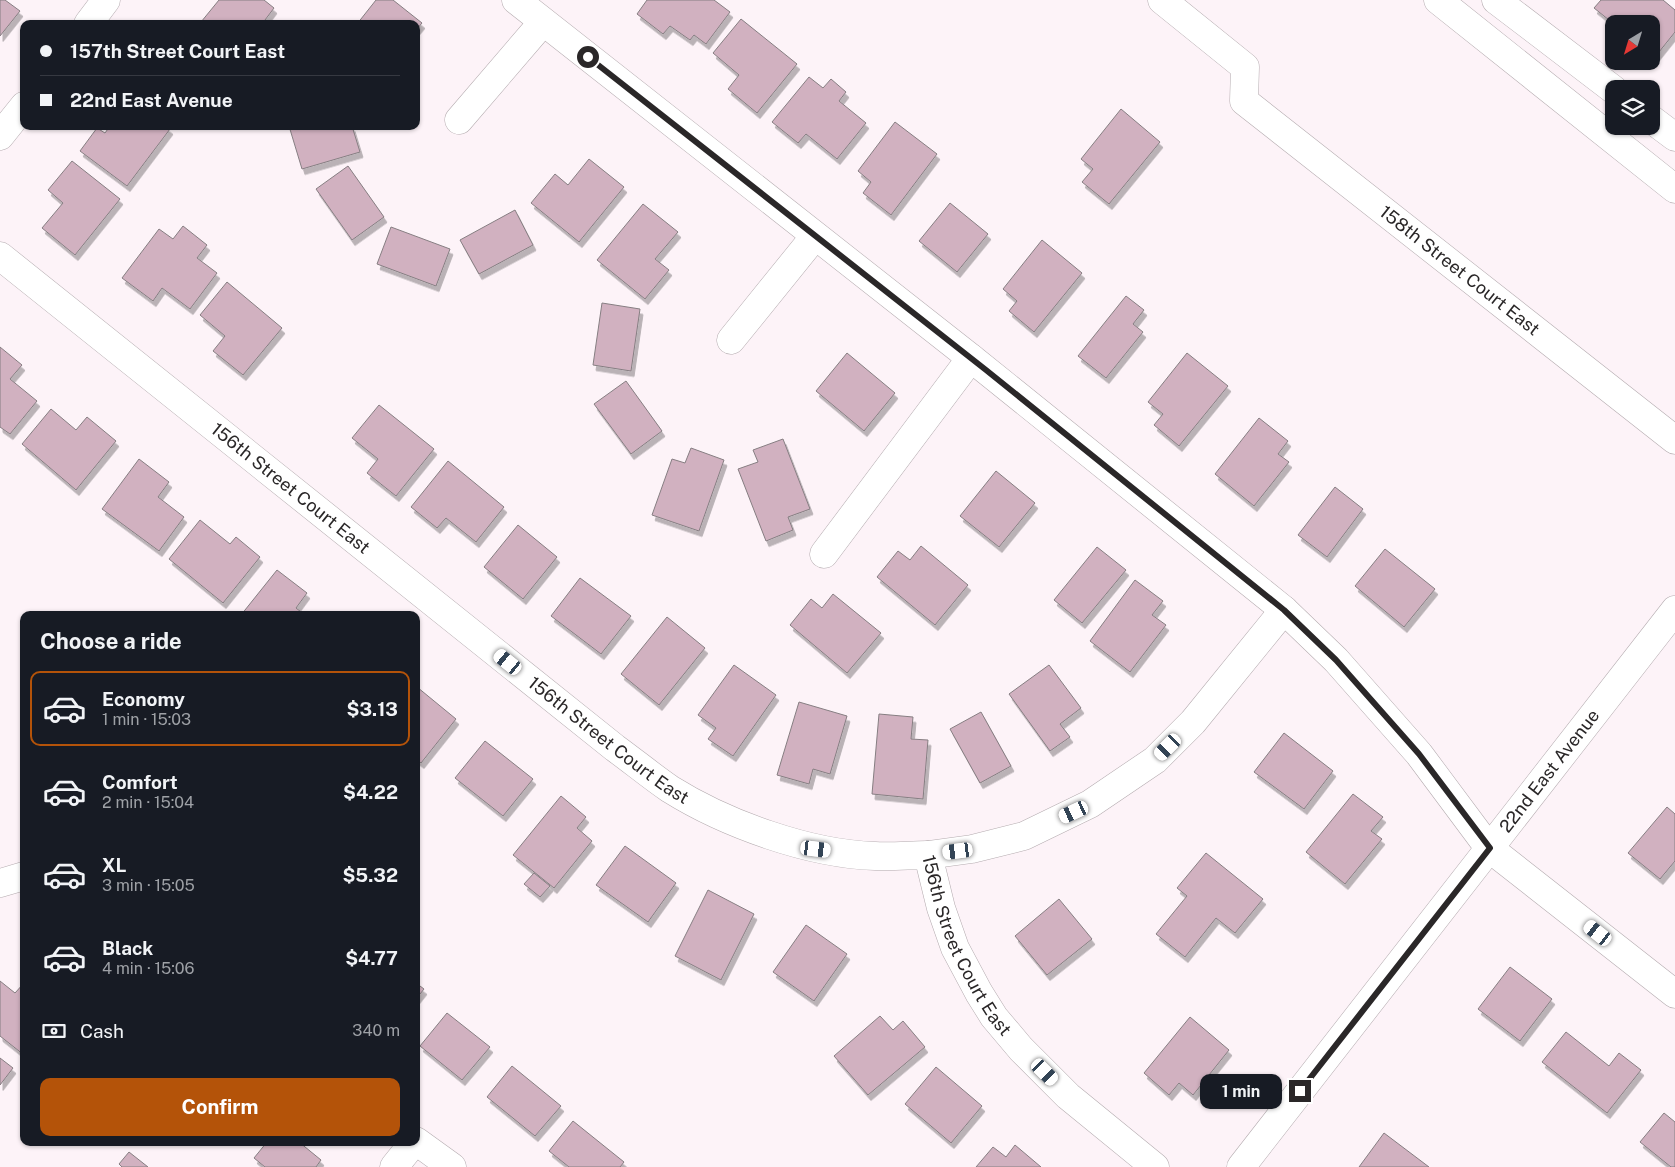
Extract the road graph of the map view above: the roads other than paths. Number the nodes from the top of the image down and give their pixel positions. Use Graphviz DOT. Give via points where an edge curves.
graph roads {
  1 [pos="106,0"];
  2 [pos="516,0"];
  3 [pos="1162,0"];
  4 [pos="1438,0"];
  5 [pos="1496,0"];
  6 [pos="91,20"];
  7 [pos="543,22"];
  8 [pos="1605,83"];
  9 [pos="20,111"];
  10 [pos="460,120"];
  11 [pos="1660,126"];
  12 [pos="0,136"];
  13 [pos="1675,137"];
  14 [pos="1675,189"];
  15 [pos="815,236"];
  16 [pos="0,256"];
  17 [pos="732,340"];
  18 [pos="971,358"];
  19 [pos="1675,440"];
  20 [pos="824,554"];
  21 [pos="1284,610"];
  22 [pos="1675,610"];
  23 [pos="1490,848"];
  24 [pos="928,855"];
  25 [pos="20,877"];
  26 [pos="0,883"];
  27 [pos="1675,994"];
  28 [pos="420,1145"];
  29 [pos="412,1146"];
  30 [pos="394,1167"];
  31 [pos="452,1167"];
  32 [pos="1155,1167"];
  33 [pos="1241,1167"];
  1 -- 6 [label="street"];
  2 -- 7 [label="street"];
  3 -- 19 [label="street, 158th Street Court East" via="1245,67 1244,101"];
  4 -- 14 [label="street"];
  5 -- 8 [label="street"];
  7 -- 10 [label="street"];
  7 -- 15 [label="street"];
  9 -- 12 [label="street"];
  11 -- 13 [label="street"];
  15 -- 17 [label="street"];
  15 -- 18 [label="street"];
  16 -- 24 [label="street, 156th Street Court East" via="670,788 718,816 816,849 874,856"];
  18 -- 20 [label="street"];
  18 -- 21 [label="street"];
  21 -- 23 [label="street" via="1336,660 1419,754"];
  21 -- 24 [label="street" via="1193,722 1156,760 1090,804 1024,836 972,849"];
  22 -- 23 [label="street, 22nd East Avenue"];
  23 -- 27 [label="street"];
  23 -- 33 [label="street, 22nd East Avenue"];
  24 -- 32 [label="street, 156th Street Court East" via="955,948 994,1017 1068,1096"];
  25 -- 26 [label="street"];
  28 -- 31 [label="street"];
  29 -- 30 [label="street"];
}
